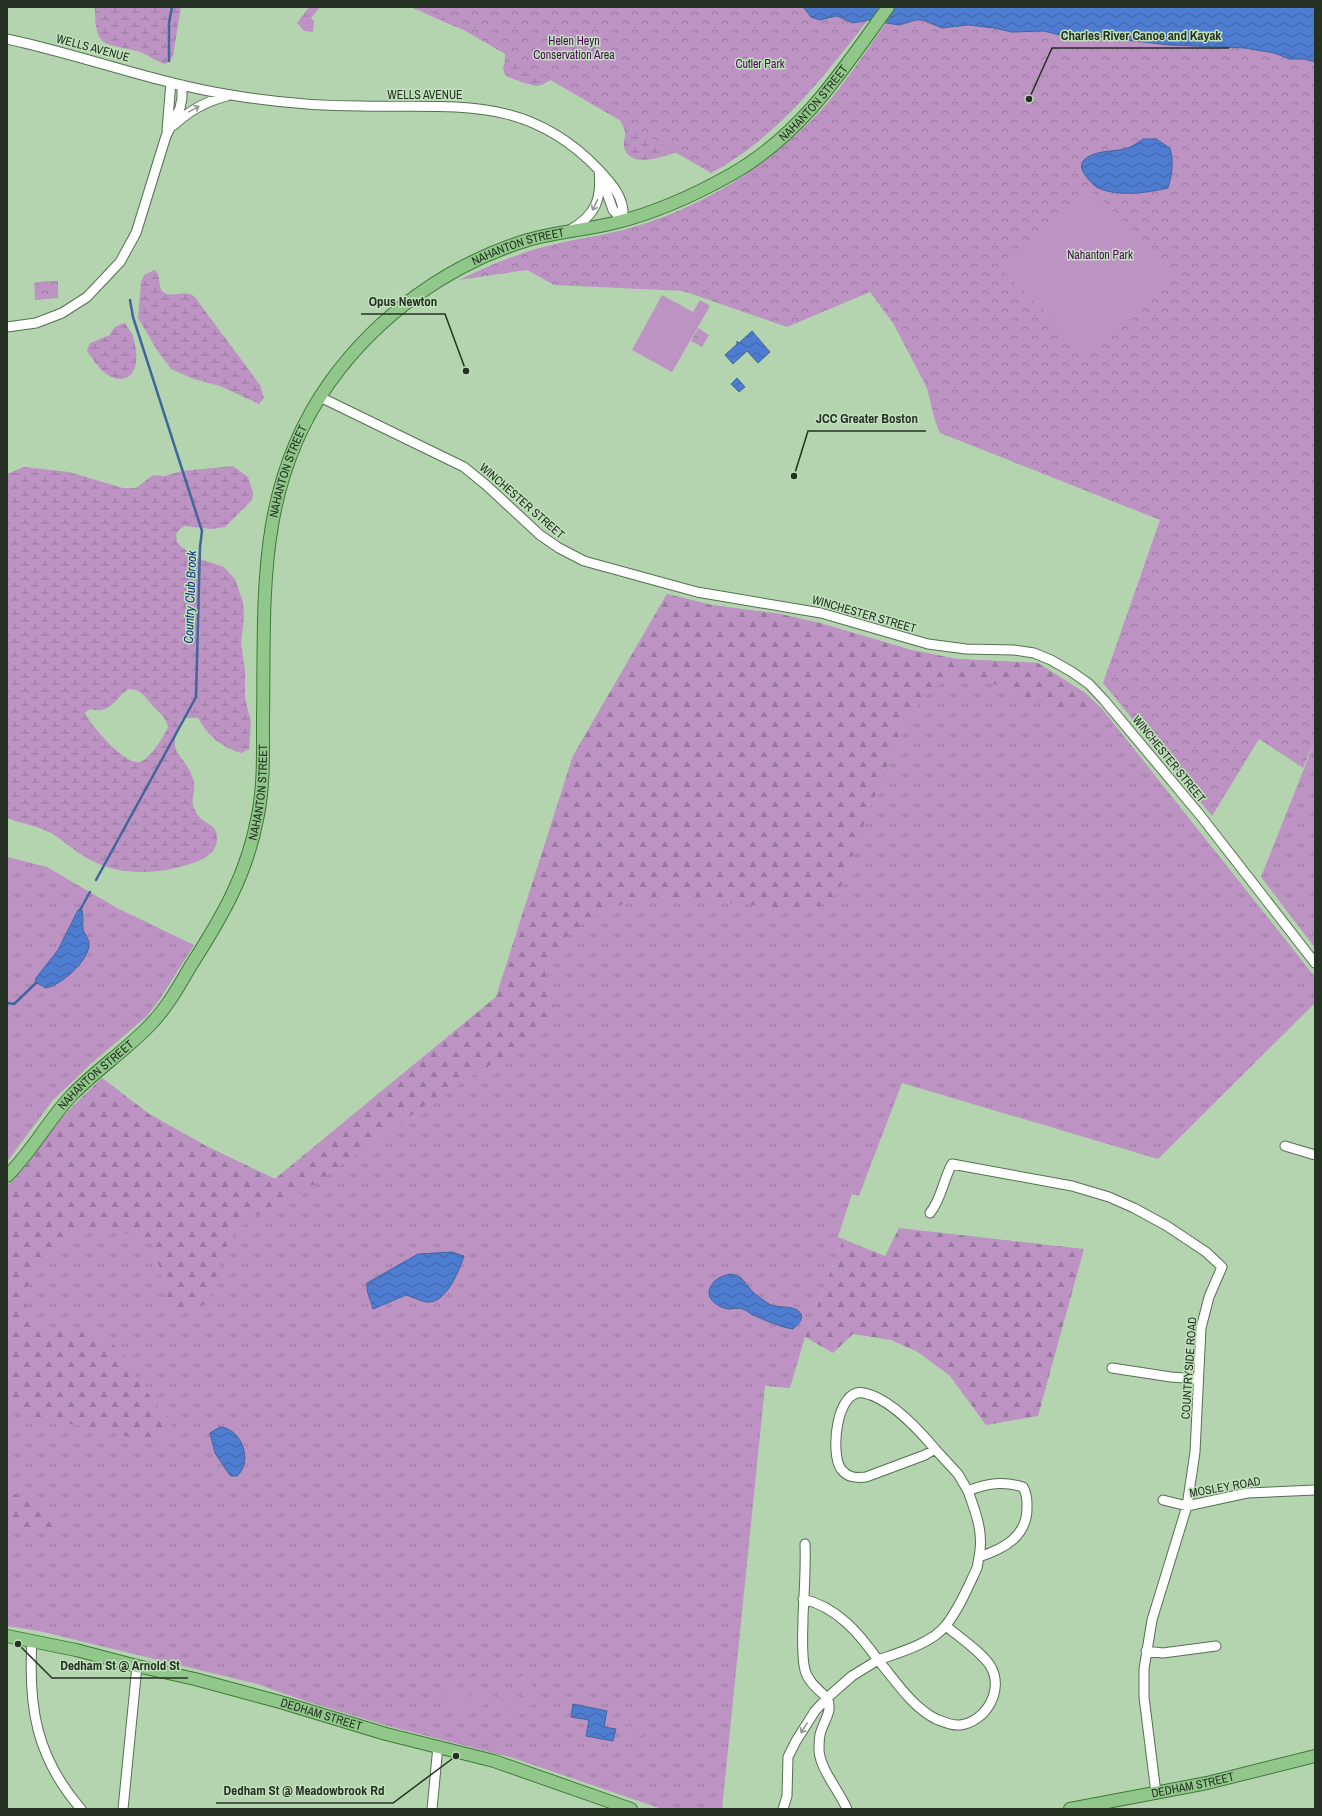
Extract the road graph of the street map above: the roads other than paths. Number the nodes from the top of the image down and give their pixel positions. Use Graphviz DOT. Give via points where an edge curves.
graph roads {
  1 [pos="888,7"];
  2 [pos="7,40"];
  3 [pos="171,82"];
  4 [pos="182,85"];
  5 [pos="232,95"];
  6 [pos="166,136"];
  7 [pos="599,170"];
  8 [pos="623,220"];
  9 [pos="570,230"];
  10 [pos="7,327"];
  11 [pos="320,397"];
  12 [pos="1315,963"];
  13 [pos="1285,1146"];
  14 [pos="1315,1155"];
  15 [pos="7,1176"];
  16 [pos="930,1213"];
  17 [pos="1112,1368"];
  18 [pos="1198,1379"];
  19 [pos="935,1449"];
  20 [pos="968,1490"];
  21 [pos="1315,1490"];
  22 [pos="1163,1500"];
  23 [pos="1187,1506"];
  24 [pos="805,1544"];
  25 [pos="979,1557"];
  26 [pos="803,1599"];
  27 [pos="946,1626"];
  28 [pos="7,1636"];
  29 [pos="32,1640"];
  30 [pos="1216,1646"];
  31 [pos="1146,1651"];
  32 [pos="878,1660"];
  33 [pos="137,1666"];
  34 [pos="827,1698"];
  35 [pos="438,1746"];
  36 [pos="1315,1756"];
  37 [pos="1156,1793"];
  38 [pos="80,1809"];
  39 [pos="123,1809"];
  40 [pos="432,1809"];
  41 [pos="631,1809"];
  42 [pos="783,1809"];
  43 [pos="847,1809"];
  44 [pos="1070,1809"];
  1 -- 8 [label="main road, NAHANTON STREET" via="816,104 771,148 743,168 704,189 666,206"];
  2 -- 3 [label="street, WELLS AVENUE" via="47,48"];
  3 -- 4 [label="street, WELLS AVENUE"];
  3 -- 6 [label="street, WELLS AVENUE"];
  4 -- 5 [label="street, WELLS AVENUE"];
  4 -- 6 [label="street, WELLS AVENUE" via="181,103"];
  6 -- 5 [label="street, WELLS AVENUE, one-way" via="188,112 208,102"];
  5 -- 7 [label="street, WELLS AVENUE" via="308,105 465,106 502,112 528,120 553,132 578,148"];
  6 -- 10 [label="street, WELLS AVENUE" via="136,234 120,262 87,297 62,313 36,323"];
  7 -- 8 [label="street, WELLS AVENUE" via="613,210"];
  7 -- 9 [label="street, one-way" via="600,192 595,207 583,221"];
  8 -- 9 [label="main road, NAHANTON STREET"];
  9 -- 11 [label="main road, NAHANTON STREET" via="500,250 429,287 392,314 364,341"];
  11 -- 12 [label="street, WINCHESTER STREET" via="464,467 540,535 584,561 696,592 821,612 928,644 1027,652 1040,655 1066,668 1094,688 1129,729 1200,815"];
  11 -- 15 [label="main road, NAHANTON STREET" via="300,432 285,467 271,526 266,574 261,797 254,835 240,878 218,923 163,1010 139,1036 72,1095"];
  13 -- 14 [label="street"];
  16 -- 18 [label="street, COUNTRYSIDE ROAD" via="939,1200 952,1164 1090,1191 1134,1208 1167,1226 1206,1252 1222,1267 1208,1297 1201,1328"];
  17 -- 18 [label="street"];
  18 -- 23 [label="street, COUNTRYSIDE ROAD" via="1195,1452"];
  19 -- 19 [label="street" via="903,1415 881,1401 864,1393 851,1395 844,1401 838,1419 837,1459 849,1476 866,1477"];
  19 -- 20 [label="street" via="958,1474"];
  20 -- 25 [label="street" via="979,1520 982,1545"];
  20 -- 25 [label="street" via="995,1482 1013,1484 1023,1488 1027,1498 1027,1511 1019,1533 1005,1546"];
  21 -- 23 [label="street, MOSLEY ROAD" via="1247,1493"];
  22 -- 23 [label="street, MOSLEY ROAD"];
  23 -- 31 [label="street, COUNTRYSIDE ROAD" via="1152,1620"];
  24 -- 26 [label="street" via="806,1574"];
  25 -- 27 [label="street" via="977,1568"];
  26 -- 32 [label="street" via="828,1608 846,1621"];
  26 -- 34 [label="street" via="804,1669 814,1686"];
  27 -- 32 [label="street" via="926,1641"];
  27 -- 32 [label="street" via="981,1656 995,1675 996,1686 991,1701 981,1715 971,1722 949,1724 934,1718 911,1699"];
  28 -- 29 [label="main road, DEDHAM STREET"];
  29 -- 33 [label="main road, DEDHAM STREET"];
  29 -- 38 [label="street" via="30,1672 37,1727 54,1772"];
  30 -- 31 [label="street" via="1165,1652"];
  31 -- 37 [label="street, COUNTRYSIDE ROAD" via="1144,1697"];
  32 -- 34 [label="street" via="852,1676"];
  33 -- 35 [label="main road, DEDHAM STREET" via="195,1678 386,1734"];
  33 -- 39 [label="street"];
  34 -- 42 [label="street, one-way" via="815,1711 788,1757 787,1796"];
  34 -- 43 [label="street" via="830,1702 829,1712 820,1736 820,1752 823,1765"];
  35 -- 40 [label="street"];
  35 -- 41 [label="main road, DEDHAM STREET" via="494,1760"];
  36 -- 37 [label="main road, DEDHAM STREET" via="1208,1783"];
  37 -- 44 [label="main road, DEDHAM STREET"];
}
